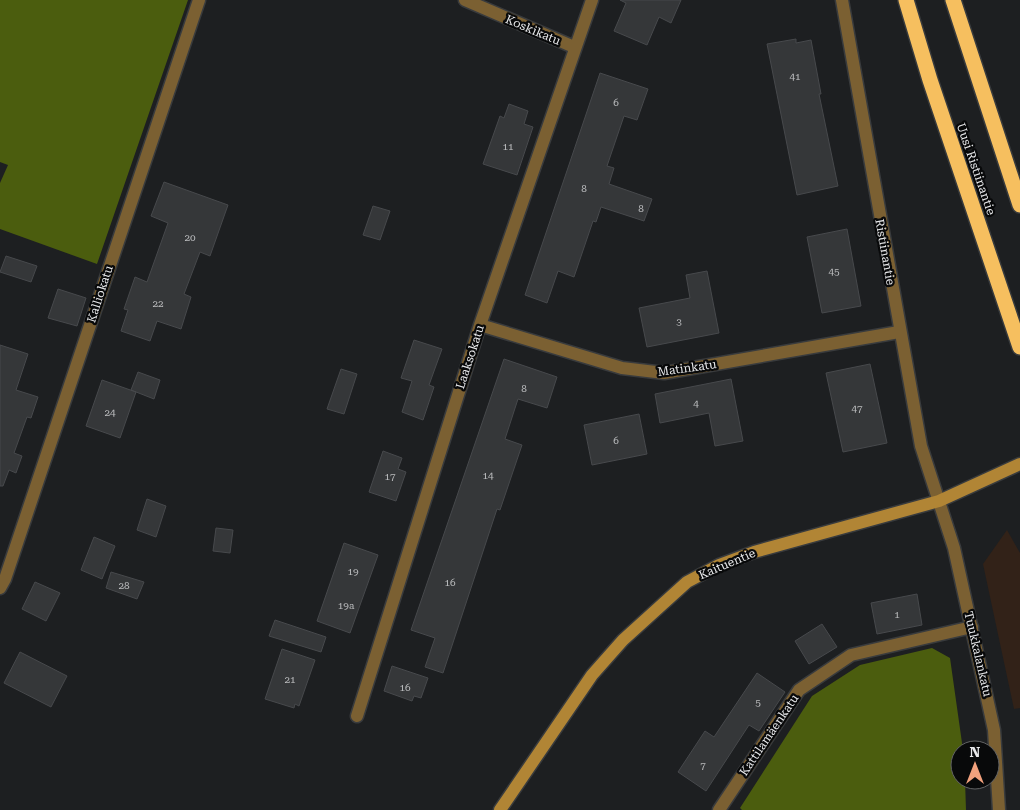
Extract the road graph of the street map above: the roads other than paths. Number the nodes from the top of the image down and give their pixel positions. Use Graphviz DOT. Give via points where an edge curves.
graph roads {
  1 [pos="199,0"];
  2 [pos="465,0"];
  3 [pos="592,0"];
  4 [pos="842,0"];
  5 [pos="906,0"];
  6 [pos="953,0"];
  7 [pos="574,48"];
  8 [pos="1020,205"];
  9 [pos="480,325"];
  10 [pos="899,332"];
  11 [pos="1020,347"];
  12 [pos="1020,464"];
  13 [pos="939,501"];
  14 [pos="0,588"];
  15 [pos="972,627"];
  16 [pos="357,716"];
  17 [pos="500,810"];
  18 [pos="719,810"];
  19 [pos="998,810"];
  1 -- 14 [label="street, Kalliokatu"];
  2 -- 7 [label="street, Koskikatu"];
  3 -- 7 [label="street, Laaksokatu"];
  4 -- 10 [label="street, Ristiinantie"];
  5 -- 11 [label="highway, Uusi Ristiinantie"];
  6 -- 8 [label="highway"];
  7 -- 9 [label="street, Laaksokatu"];
  9 -- 10 [label="street, Matinkatu" via="622,368 664,373"];
  9 -- 16 [label="street, Laaksokatu"];
  10 -- 13 [label="street, Ristiinantie" via="921,446"];
  12 -- 13 [label="street, Kaituentie"];
  13 -- 15 [label="street, Tuukkalankatu" via="954,548"];
  13 -- 17 [label="street, Kaituentie" via="754,552 687,582 623,640 592,676"];
  15 -- 18 [label="street, Kattilamäenkatu" via="851,655 799,690"];
  15 -- 19 [label="street, Tuukkalankatu" via="994,730"];
}
